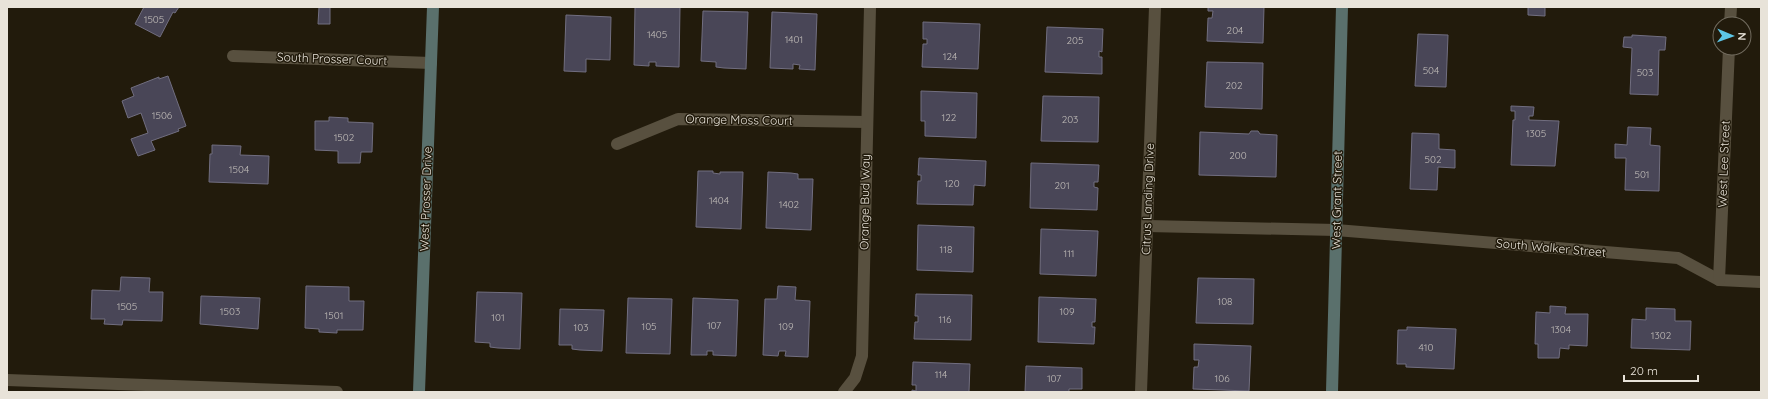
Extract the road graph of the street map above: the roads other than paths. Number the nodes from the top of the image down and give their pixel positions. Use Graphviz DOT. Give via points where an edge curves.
graph roads {
  1 [pos="433,7"];
  2 [pos="870,7"];
  3 [pos="1155,7"];
  4 [pos="1342,7"];
  5 [pos="233,56"];
  6 [pos="1729,56"];
  7 [pos="431,63"];
  8 [pos="867,122"];
  9 [pos="617,144"];
  10 [pos="1147,226"];
  11 [pos="1336,230"];
  12 [pos="1719,280"];
  13 [pos="1761,282"];
  14 [pos="7,380"];
  15 [pos="337,392"];
  16 [pos="420,392"];
  17 [pos="844,392"];
  18 [pos="1141,392"];
  19 [pos="1332,392"];
  1 -- 7 [label="street, West Prosser Drive"];
  2 -- 8 [label="street, Orange Bud Way"];
  3 -- 10 [label="street, Citrus Landing Drive"];
  4 -- 11 [label="street, West Grant Street"];
  5 -- 7 [label="street, South Prosser Court"];
  6 -- 12 [label="street, West Lee Street"];
  7 -- 16 [label="street, West Prosser Drive"];
  8 -- 9 [label="street, Orange Moss Court" via="678,119"];
  8 -- 17 [label="street, Orange Bud Way" via="862,356 855,378"];
  10 -- 11 [label="street, South Walker Street"];
  10 -- 18 [label="street, Citrus Landing Drive"];
  11 -- 12 [label="street, South Walker Street" via="1678,258"];
  11 -- 19 [label="street, West Grant Street"];
  12 -- 13 [label="street, South Walker Street"];
  14 -- 15 [label="street"];
}
